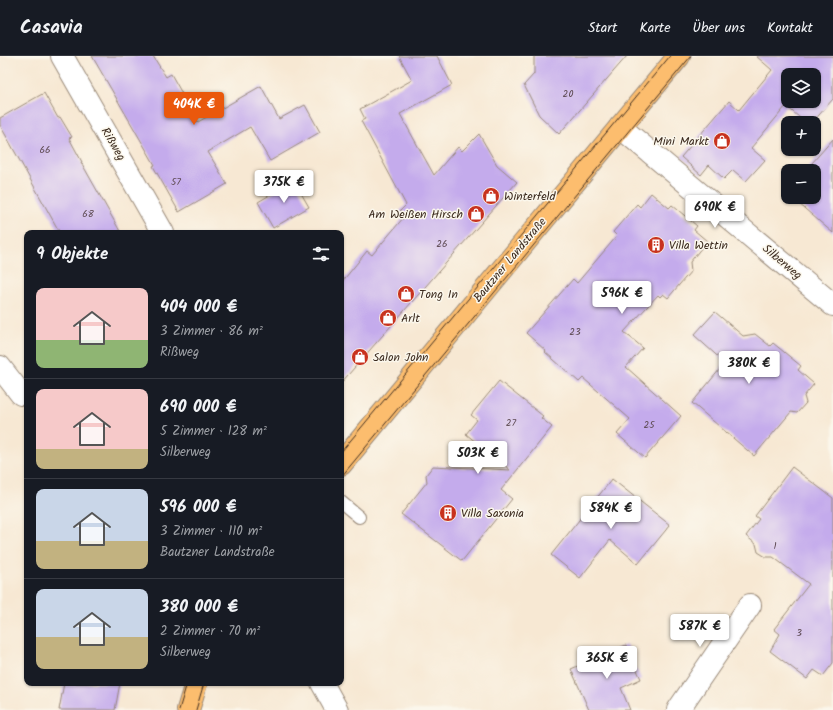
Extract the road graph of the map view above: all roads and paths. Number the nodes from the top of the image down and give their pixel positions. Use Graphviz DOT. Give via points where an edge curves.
graph roads {
  1 [pos="62,56"];
  2 [pos="679,56"];
  3 [pos="620,127"];
  4 [pos="162,230"];
  5 [pos="833,305"];
  6 [pos="0,367"];
  7 [pos="16,394"];
  8 [pos="344,460"];
  9 [pos="344,504"];
  10 [pos="359,517"];
  11 [pos="750,605"];
  12 [pos="195,686"];
  13 [pos="324,686"];
  14 [pos="188,710"];
  15 [pos="337,710"];
  16 [pos="678,710"];
  1 -- 4 [label="street, Rißweg"];
  2 -- 3 [label="main road, Bautzner Landstraße"];
  3 -- 5 [label="street, Silberweg"];
  3 -- 8 [label="main road, Bautzner Landstraße"];
  6 -- 7 [label="street"];
  9 -- 10 [label="lane"];
  11 -- 16 [label="street"];
  12 -- 14 [label="main road"];
  13 -- 15 [label="street"];
}
